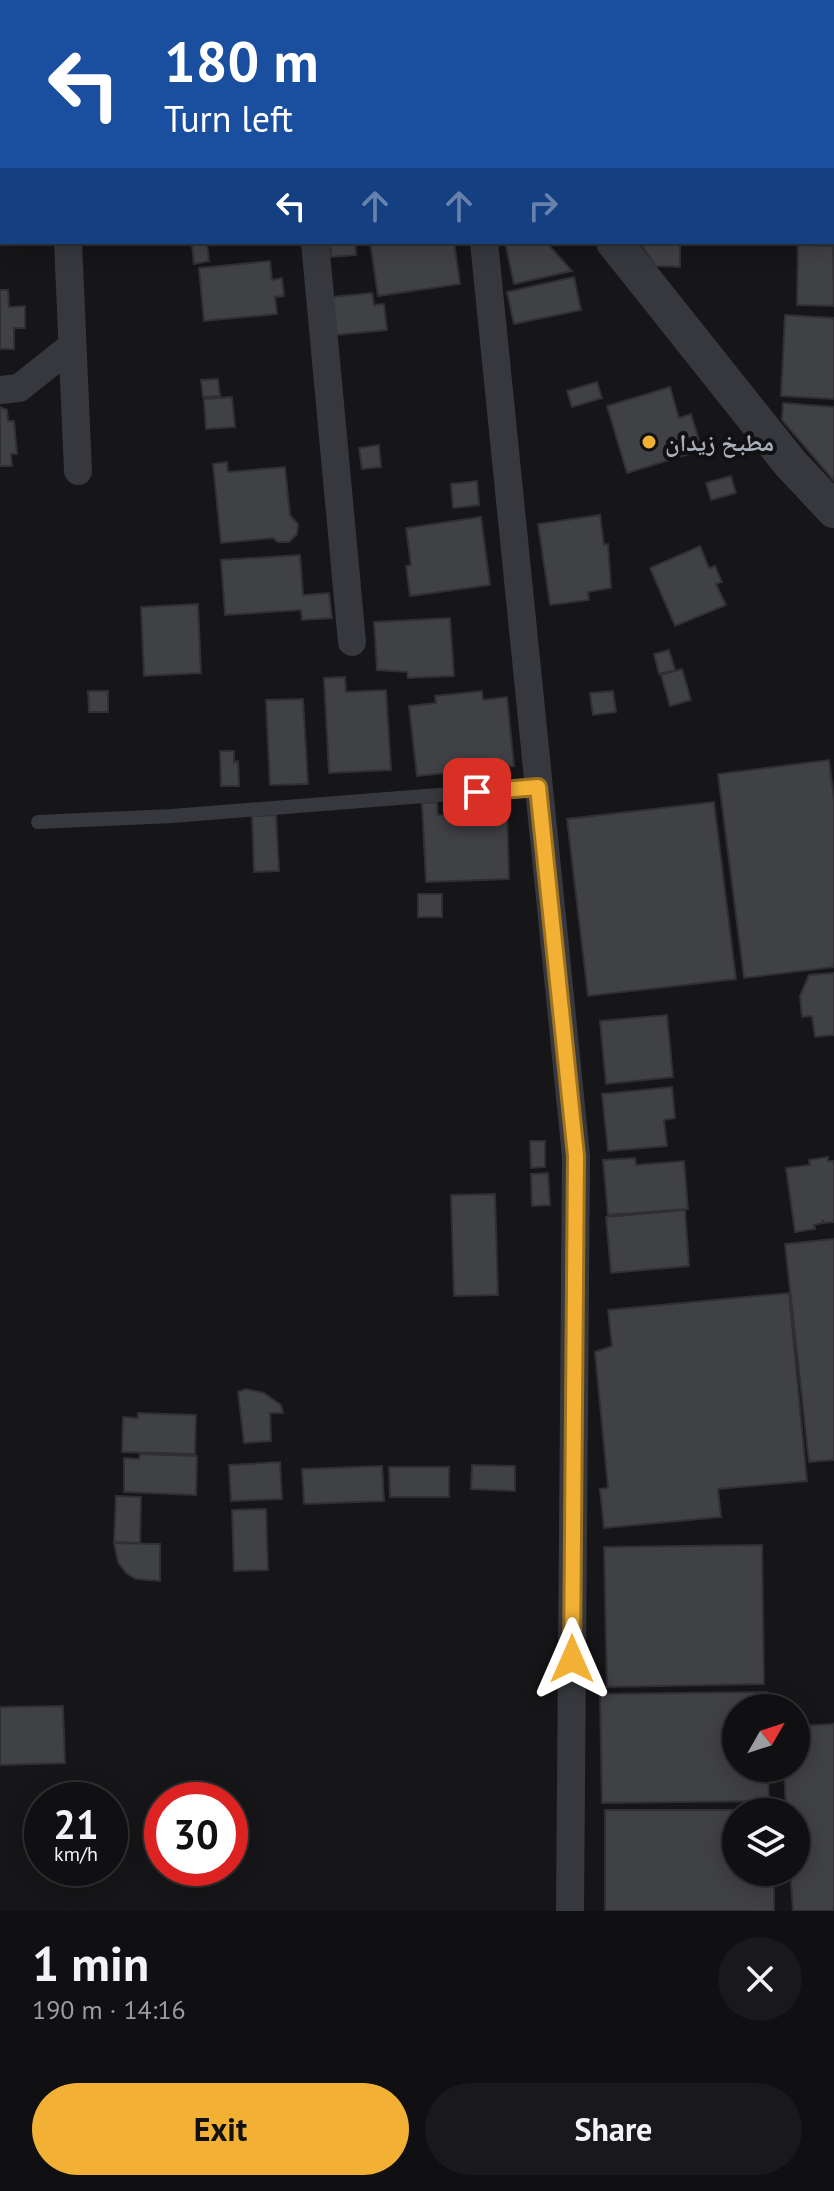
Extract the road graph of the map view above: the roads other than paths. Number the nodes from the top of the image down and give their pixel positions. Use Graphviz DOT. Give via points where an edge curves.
graph roads {
  1 [pos="68,244"];
  2 [pos="315,244"];
  3 [pos="484,244"];
  4 [pos="616,244"];
  5 [pos="72,346"];
  6 [pos="0,390"];
  7 [pos="78,471"];
  8 [pos="834,510"];
  9 [pos="352,642"];
  10 [pos="538,787"];
  11 [pos="38,822"];
  12 [pos="570,1911"];
  1 -- 5 [label="street"];
  2 -- 9 [label="street"];
  3 -- 10 [label="street"];
  4 -- 8 [label="street" via="790,463"];
  5 -- 6 [label="street" via="19,388"];
  5 -- 7 [label="street"];
  10 -- 11 [label="lane"];
  10 -- 12 [label="street" via="576,1156"];
}
